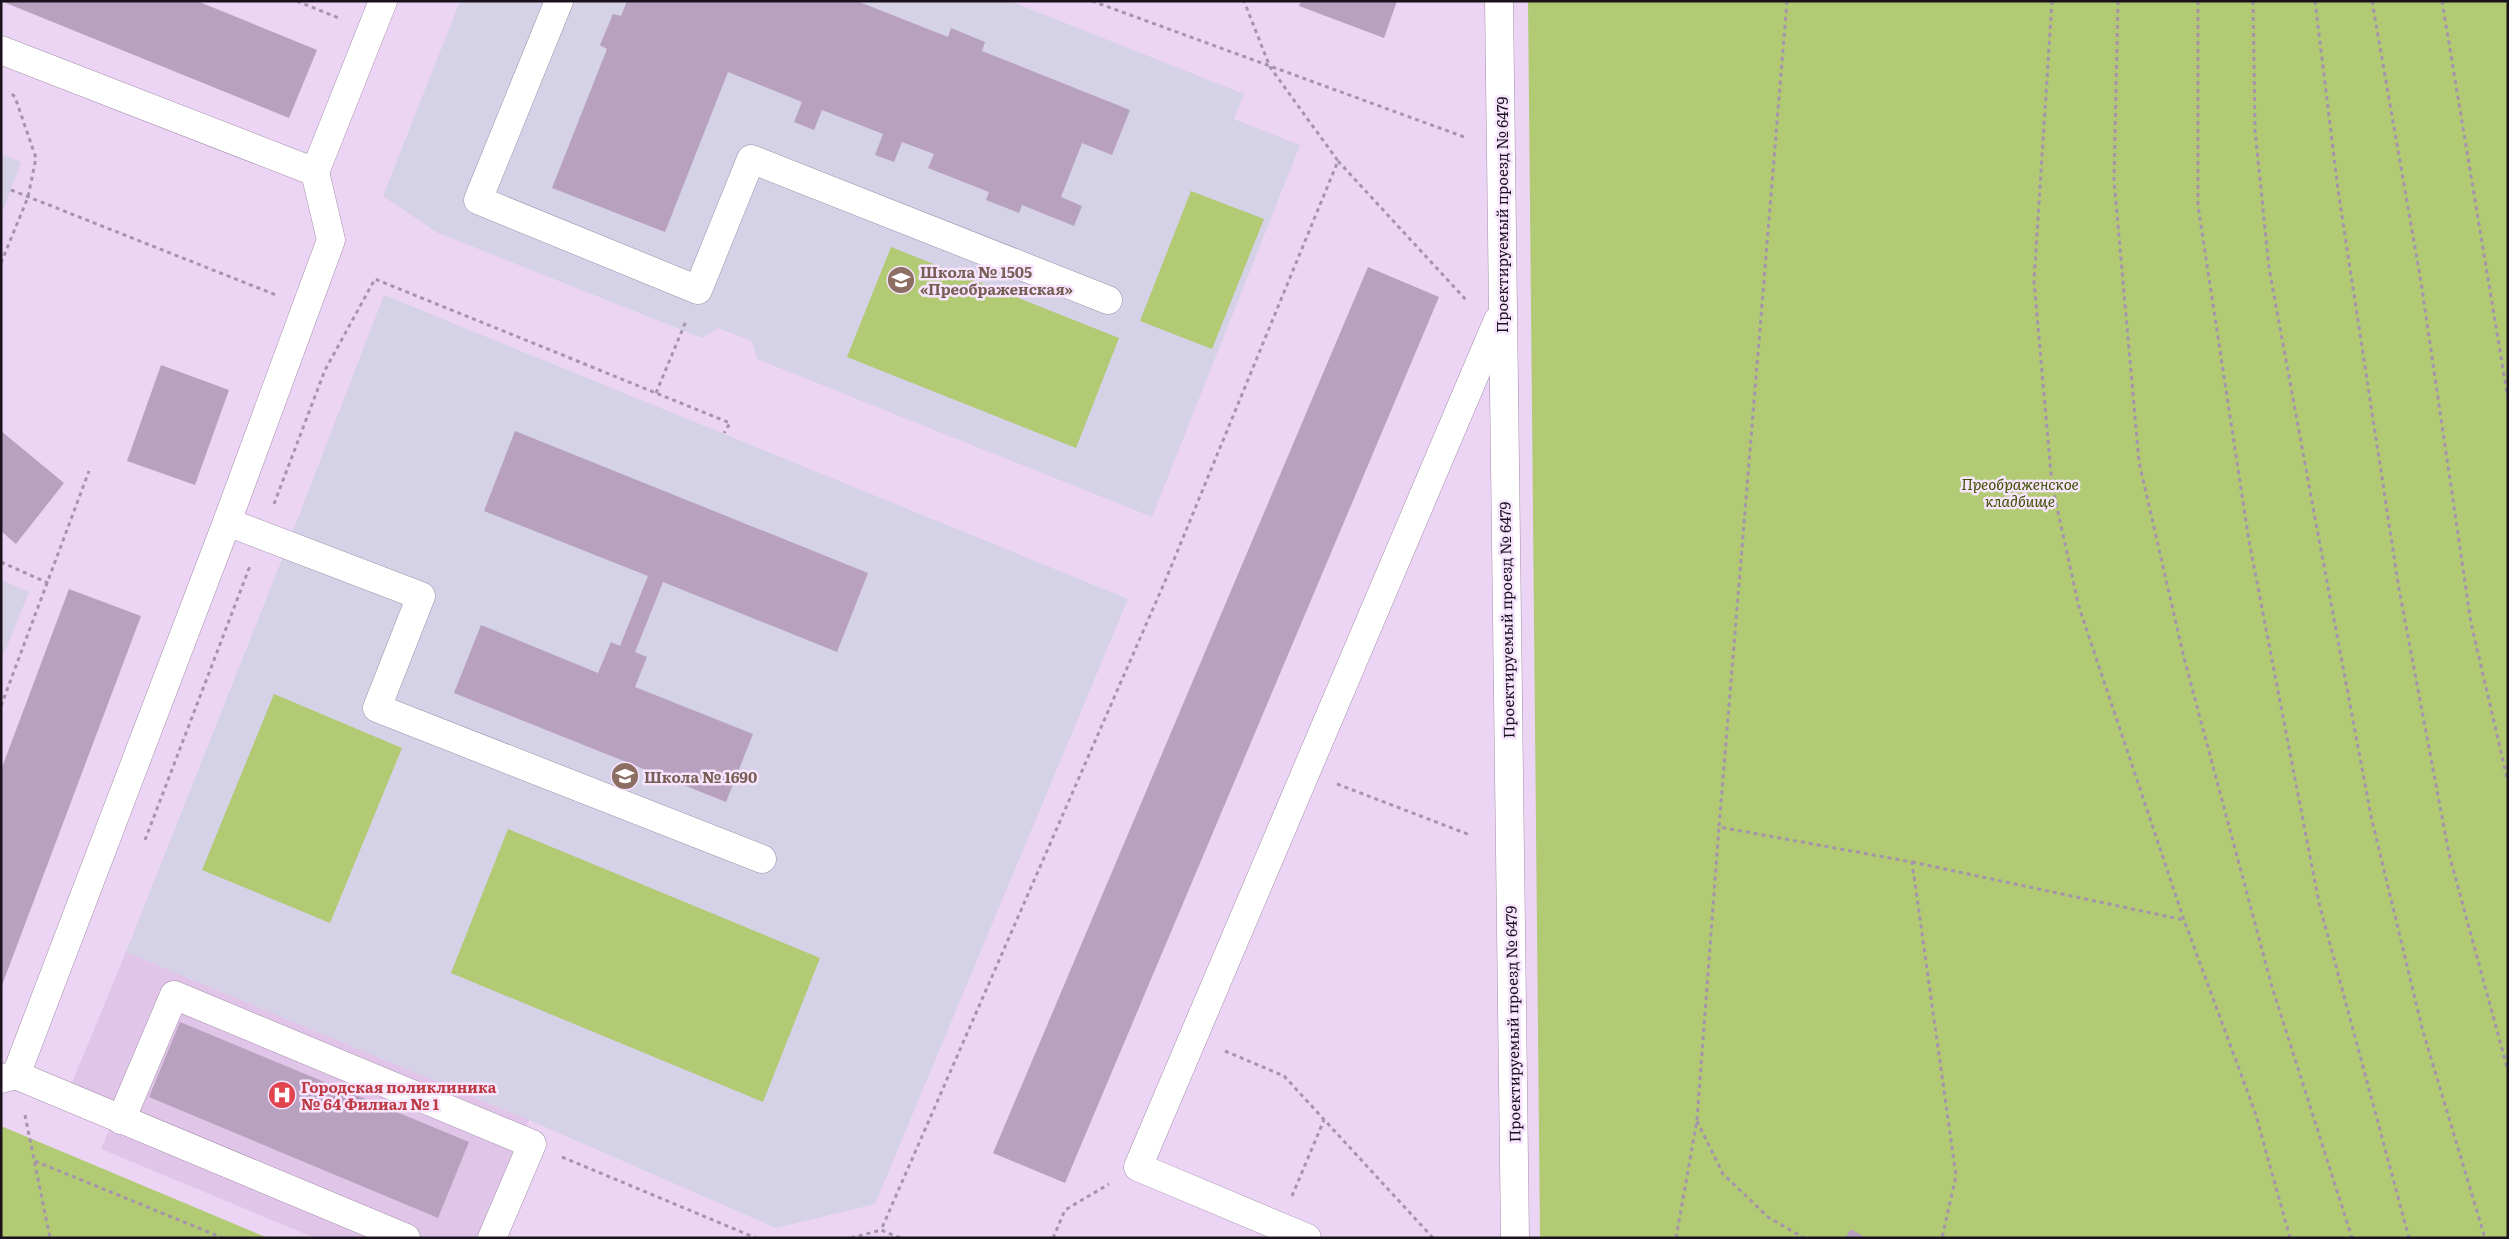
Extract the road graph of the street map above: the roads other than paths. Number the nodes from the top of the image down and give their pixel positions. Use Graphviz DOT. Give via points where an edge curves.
graph roads {
  1 [pos="383,1"];
  2 [pos="559,1"];
  3 [pos="1499,1"];
  4 [pos="1,50"];
  5 [pos="315,172"];
  6 [pos="1108,300"];
  7 [pos="1502,311"];
  8 [pos="227,522"];
  9 [pos="762,859"];
  10 [pos="9,1077"];
  11 [pos="121,1120"];
  12 [pos="406,1238"];
  13 [pos="492,1238"];
  14 [pos="1307,1238"];
  15 [pos="1516,1238"];
  1 -- 5 [label="street"];
  2 -- 6 [label="street" via="478,200 698,290 751,160"];
  3 -- 7 [label="street, Проектируемый проезд № 6479"];
  4 -- 5 [label="street"];
  5 -- 8 [label="street" via="331,240"];
  7 -- 14 [label="street" via="1138,1167"];
  7 -- 15 [label="street, Проектируемый проезд № 6479"];
  8 -- 9 [label="street" via="420,596 377,708"];
  8 -- 10 [label="street"];
  10 -- 11 [label="street"];
  11 -- 12 [label="street"];
  11 -- 13 [label="street" via="174,995 532,1144"];
}
